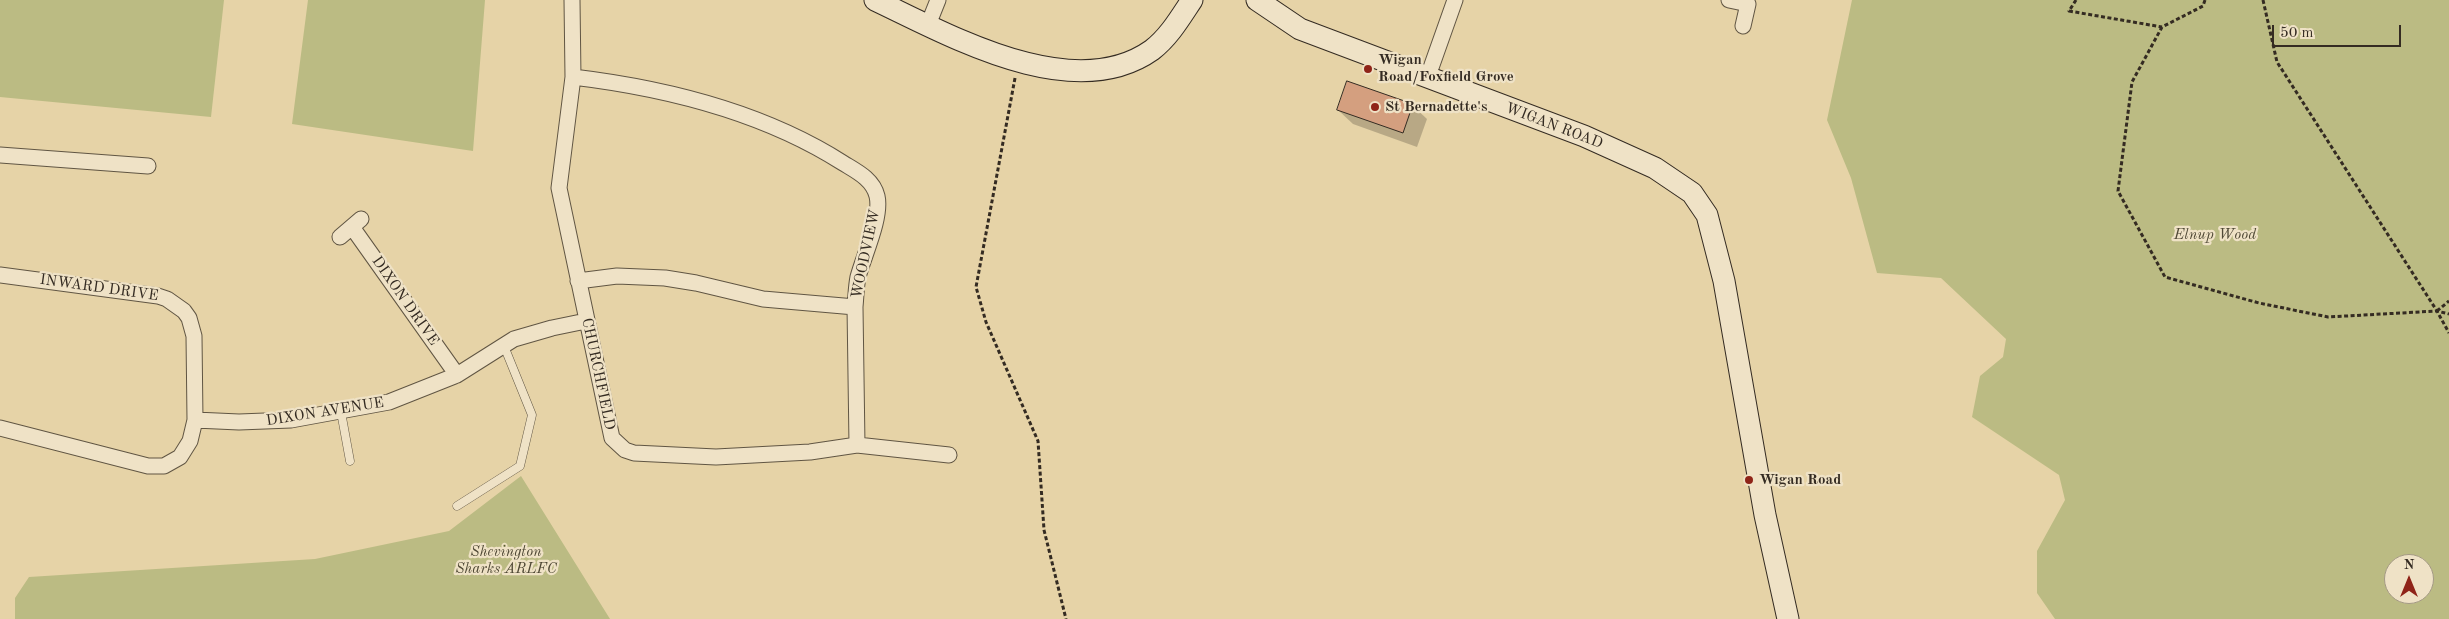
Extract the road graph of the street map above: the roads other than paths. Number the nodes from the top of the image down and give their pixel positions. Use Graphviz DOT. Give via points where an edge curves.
graph roads {
  1 [pos="572,0"];
  2 [pos="875,0"];
  3 [pos="938,0"];
  4 [pos="1192,0"];
  5 [pos="1257,0"];
  6 [pos="1455,0"];
  7 [pos="1730,0"];
  8 [pos="1749,2"];
  9 [pos="928,25"];
  10 [pos="1743,26"];
  11 [pos="573,77"];
  12 [pos="1427,78"];
  13 [pos="0,156"];
  14 [pos="148,166"];
  15 [pos="340,237"];
  16 [pos="0,274"];
  17 [pos="578,281"];
  18 [pos="855,307"];
  19 [pos="586,321"];
  20 [pos="504,346"];
  21 [pos="456,376"];
  22 [pos="341,412"];
  23 [pos="196,420"];
  24 [pos="0,428"];
  25 [pos="857,446"];
  26 [pos="948,455"];
  27 [pos="350,461"];
  28 [pos="456,506"];
  29 [pos="1788,619"];
  1 -- 11 [label="street, CHURCHFIELD"];
  2 -- 9 [label="main road"];
  3 -- 9 [label="street"];
  4 -- 9 [label="main road" via="1161,43 1141,57 1112,67 1057,69 1018,62"];
  5 -- 12 [label="main road, WIGAN ROAD" via="1300,29"];
  6 -- 12 [label="street"];
  7 -- 8 [label="street"];
  8 -- 10 [label="street"];
  11 -- 17 [label="street, CHURCHFIELD" via="559,188"];
  11 -- 18 [label="street, WOODVIEW" via="648,89 765,123 831,155 865,177 875,190 878,205 858,280"];
  12 -- 29 [label="main road, WIGAN ROAD" via="1620,152 1673,178 1700,203 1712,231 1724,281 1765,515"];
  13 -- 14 [label="street"];
  15 -- 21 [label="street, DIXON DRIVE" via="356,223"];
  16 -- 23 [label="street, INWARD DRIVE" via="158,296 176,304 189,318 194,336"];
  17 -- 18 [label="street, WOODVIEW" via="616,276 665,278 772,300"];
  17 -- 19 [label="street, CHURCHFIELD"];
  18 -- 25 [label="street"];
  19 -- 20 [label="street, DIXON AVENUE" via="533,333"];
  19 -- 25 [label="street, CHURCHFIELD" via="612,438 625,450 716,457"];
  20 -- 21 [label="street, DIXON AVENUE"];
  20 -- 28 [label="lane" via="532,415 520,466"];
  21 -- 22 [label="street, DIXON AVENUE" via="389,402"];
  22 -- 23 [label="street, DIXON AVENUE" via="264,422"];
  22 -- 27 [label="lane"];
  23 -- 24 [label="street, INWARD DRIVE" via="186,450 164,466 135,464"];
  25 -- 26 [label="street, CHURCHFIELD"];
}
